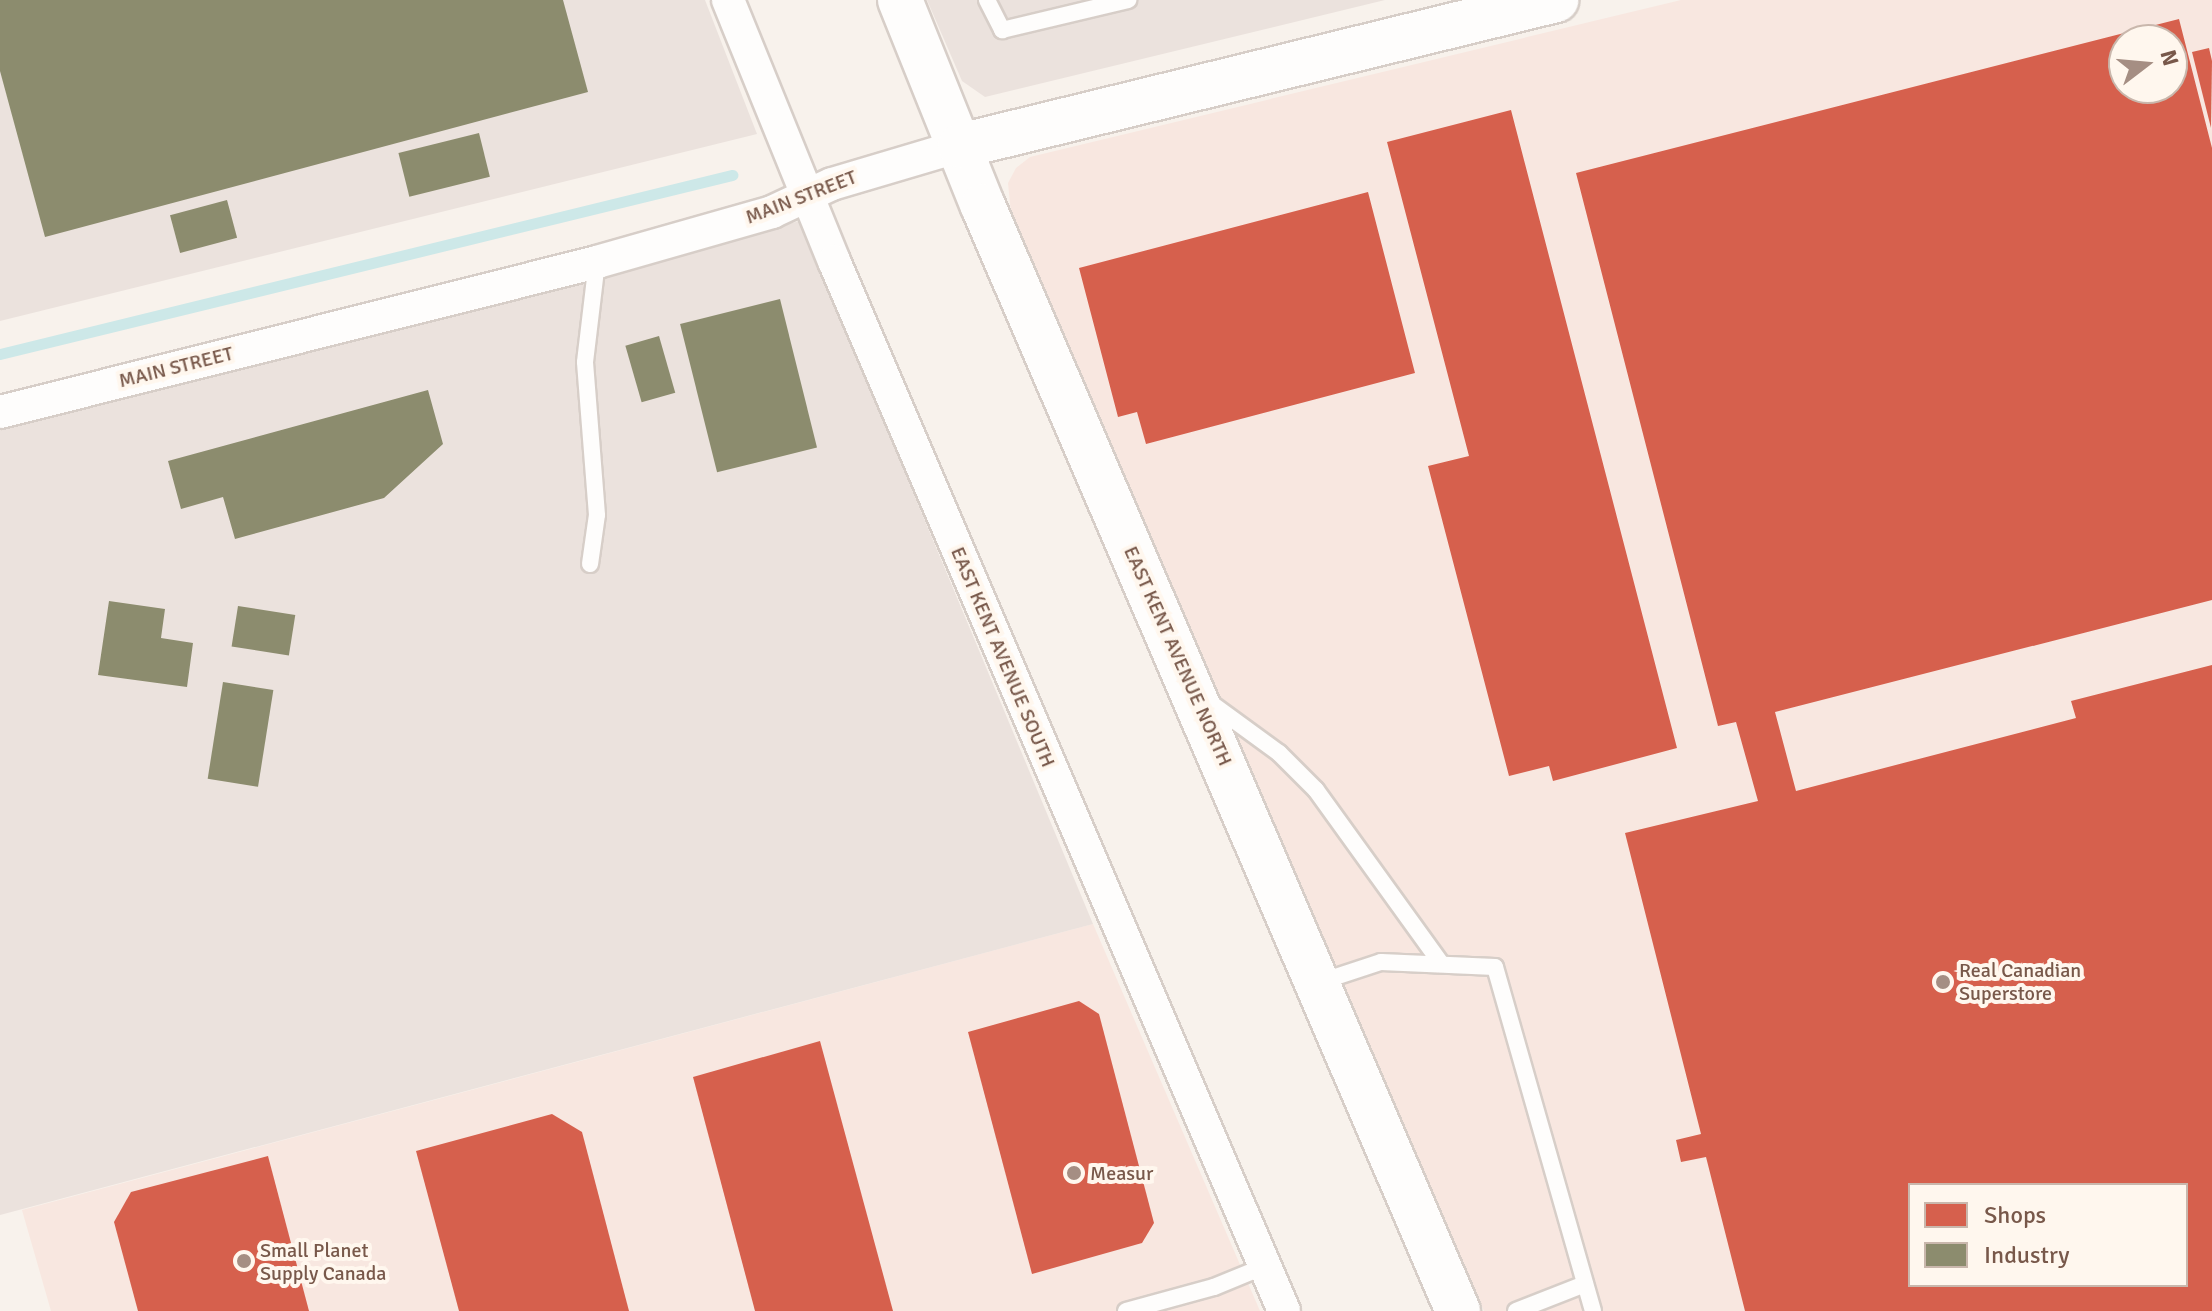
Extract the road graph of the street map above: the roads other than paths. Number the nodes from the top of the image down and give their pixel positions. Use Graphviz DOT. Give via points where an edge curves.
graph roads {
  1 [pos="728,0"];
  2 [pos="900,0"];
  3 [pos="987,0"];
  4 [pos="1128,0"];
  5 [pos="1556,0"];
  6 [pos="960,146"];
  7 [pos="806,193"];
  8 [pos="597,262"];
  9 [pos="0,412"];
  10 [pos="590,564"];
  11 [pos="1194,692"];
  12 [pos="1440,962"];
  13 [pos="1320,982"];
  14 [pos="1265,1266"];
  15 [pos="1585,1284"];
  16 [pos="1126,1311"];
  17 [pos="1284,1311"];
  18 [pos="1458,1311"];
  19 [pos="1516,1311"];
  20 [pos="1593,1311"];
  1 -- 7 [label="street, EAST KENT AVENUE SOUTH"];
  2 -- 6 [label="street, EAST KENT AVENUE NORTH"];
  3 -- 4 [label="lane" via="1002,30"];
  5 -- 6 [label="street, MAIN STREET"];
  6 -- 7 [label="street, MAIN STREET"];
  6 -- 11 [label="street, EAST KENT AVENUE NORTH"];
  7 -- 8 [label="street, MAIN STREET" via="772,212"];
  7 -- 14 [label="street, EAST KENT AVENUE SOUTH"];
  8 -- 9 [label="street, MAIN STREET"];
  8 -- 10 [label="lane" via="585,362 597,515"];
  11 -- 12 [label="lane" via="1279,753 1316,790"];
  11 -- 13 [label="street, EAST KENT AVENUE NORTH"];
  12 -- 13 [label="lane" via="1381,962"];
  12 -- 15 [label="lane" via="1495,967"];
  13 -- 18 [label="street, EAST KENT AVENUE NORTH"];
  14 -- 16 [label="lane" via="1214,1287"];
  14 -- 17 [label="street, EAST KENT AVENUE SOUTH"];
  15 -- 19 [label="lane"];
  15 -- 20 [label="lane"];
}
